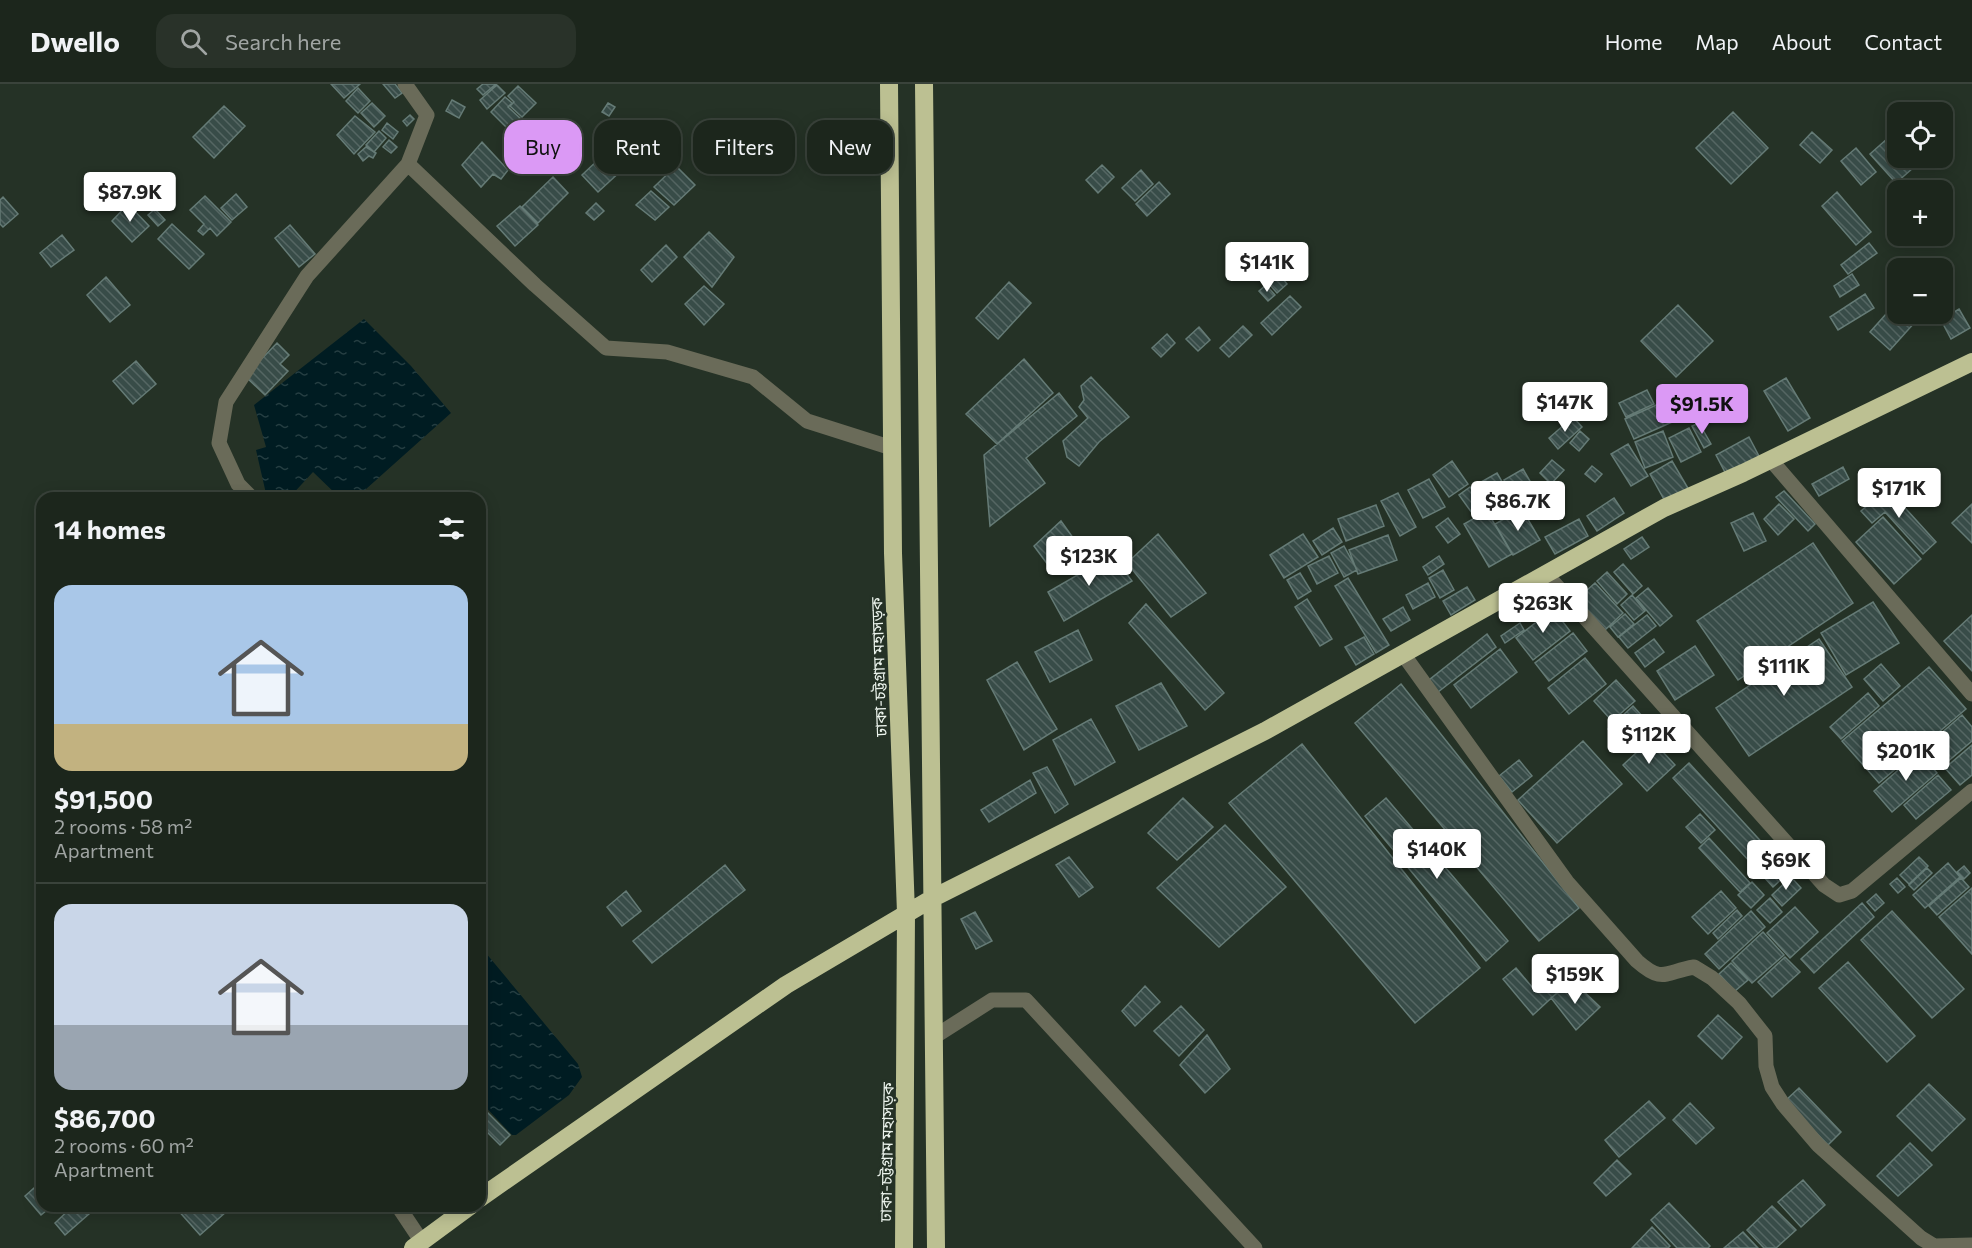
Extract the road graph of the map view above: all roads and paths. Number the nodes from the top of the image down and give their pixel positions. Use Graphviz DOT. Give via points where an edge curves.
graph roads {
  1 [pos="405,84"];
  2 [pos="888,84"];
  3 [pos="924,84"];
  4 [pos="408,164"];
  5 [pos="1972,362"];
  6 [pos="892,448"];
  7 [pos="1771,460"];
  8 [pos="246,492"];
  9 [pos="1546,574"];
  10 [pos="1403,654"];
  11 [pos="1972,694"];
  12 [pos="1972,791"];
  13 [pos="933,898"];
  14 [pos="906,914"];
  15 [pos="934,1037"];
  16 [pos="486,1194"];
  17 [pos="401,1212"];
  18 [pos="462,1212"];
  19 [pos="417,1245"];
  20 [pos="1972,1245"];
  21 [pos="904,1248"];
  22 [pos="936,1248"];
  23 [pos="1255,1248"];
  1 -- 4 [label="street" via="426,114"];
  2 -- 6 [label="highway, ঢাকা-চট্টগ্রাম মহাসড়ক"];
  3 -- 13 [label="highway"];
  4 -- 6 [label="street" via="606,348 667,352 753,377 807,421"];
  4 -- 8 [label="street" via="307,276 226,402 219,443 238,484"];
  5 -- 7 [label="highway"];
  6 -- 14 [label="highway, ঢাকা-চট্টগ্রাম মহাসড়ক"];
  7 -- 9 [label="highway" via="1664,508"];
  7 -- 11 [label="street"];
  9 -- 10 [label="highway"];
  9 -- 12 [label="street" via="1824,885 1839,895 1852,891"];
  10 -- 13 [label="highway" via="1265,731"];
  10 -- 20 [label="street" via="1567,882 1637,961 1661,977 1694,967 1712,978 1739,1003 1765,1036 1766,1066 1772,1087 1818,1145 1921,1238 1934,1246"];
  13 -- 14 [label="highway"];
  13 -- 15 [label="highway"];
  14 -- 16 [label="highway" via="786,985"];
  14 -- 21 [label="highway, ঢাকা-চট্টগ্রাম মহাসড়ক"];
  15 -- 22 [label="highway"];
  15 -- 23 [label="street" via="992,1000 1026,1000"];
  17 -- 19 [label="street"];
  18 -- 19 [label="highway"];
}
